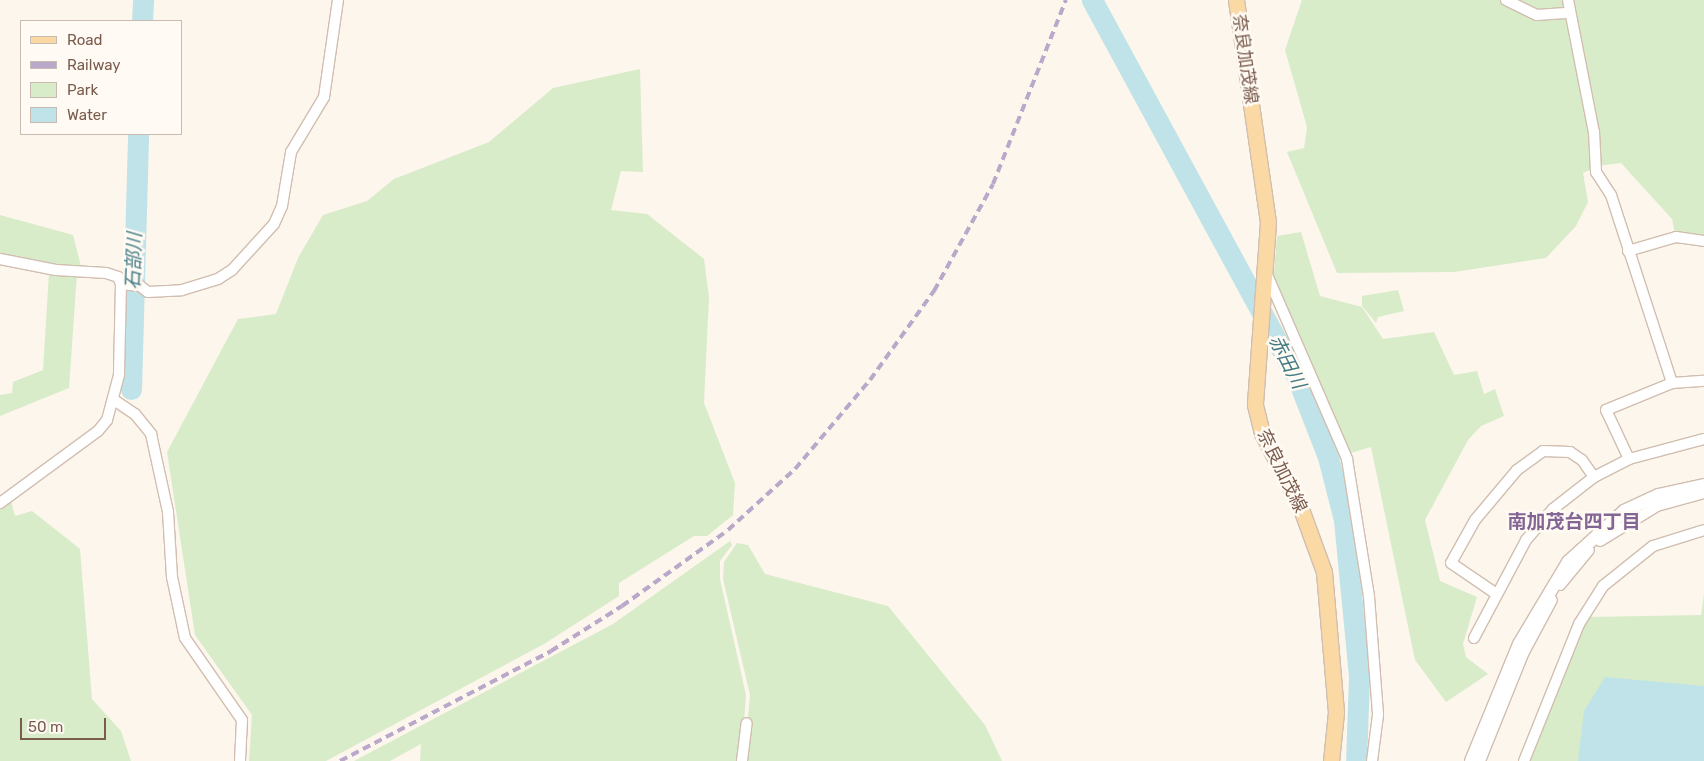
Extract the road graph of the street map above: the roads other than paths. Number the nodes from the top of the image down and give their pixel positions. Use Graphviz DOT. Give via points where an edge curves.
graph roads {
  1 [pos="338,0"];
  2 [pos="1236,0"];
  3 [pos="1506,0"];
  4 [pos="1568,0"];
  5 [pos="1569,12"];
  6 [pos="1704,241"];
  7 [pos="1628,251"];
  8 [pos="0,259"];
  9 [pos="1265,274"];
  10 [pos="123,285"];
  11 [pos="1704,381"];
  12 [pos="1672,383"];
  13 [pos="114,400"];
  14 [pos="1704,439"];
  15 [pos="1629,459"];
  16 [pos="1594,477"];
  17 [pos="1704,485"];
  18 [pos="1704,493"];
  19 [pos="0,503"];
  20 [pos="1704,530"];
  21 [pos="1495,593"];
  22 [pos="1474,638"];
  23 [pos="747,723"];
  24 [pos="240,761"];
  25 [pos="742,761"];
  26 [pos="1331,761"];
  27 [pos="1372,761"];
  28 [pos="1472,761"];
  29 [pos="1480,761"];
  30 [pos="1524,761"];
  1 -- 10 [label="street" via="324,97 291,152 282,206 274,224 232,270 218,279 182,290 148,292 140,286"];
  2 -- 9 [label="main road, 奈良加茂線" via="1268,222"];
  3 -- 5 [label="street" via="1537,15"];
  4 -- 5 [label="street"];
  5 -- 7 [label="street" via="1581,56 1596,172 1609,189"];
  6 -- 7 [label="street" via="1676,237"];
  7 -- 12 [label="street"];
  8 -- 10 [label="street" via="56,270 106,272 118,277"];
  9 -- 26 [label="main road, 奈良加茂線" via="1256,345 1254,393 1258,424 1300,506 1324,572 1336,712"];
  9 -- 27 [label="street" via="1347,459 1369,597 1378,714"];
  10 -- 13 [label="street" via="120,362"];
  11 -- 12 [label="street"];
  12 -- 15 [label="street" via="1606,410"];
  13 -- 19 [label="street" via="98,431"];
  13 -- 24 [label="street" via="135,414 151,434 168,512 172,577 185,638 242,720"];
  14 -- 15 [label="street"];
  15 -- 16 [label="street"];
  16 -- 21 [label="street" via="1539,524"];
  16 -- 21 [label="street" via="1582,460 1570,452 1543,450 1501,487 1451,563"];
  17 -- 28 [label="street" via="1658,495 1624,512 1568,562 1519,644"];
  18 -- 29 [label="street" via="1657,506 1624,523 1571,570 1523,654"];
  20 -- 30 [label="street" via="1654,546 1604,586 1580,624"];
  21 -- 22 [label="street"];
  23 -- 25 [label="street"];
}
